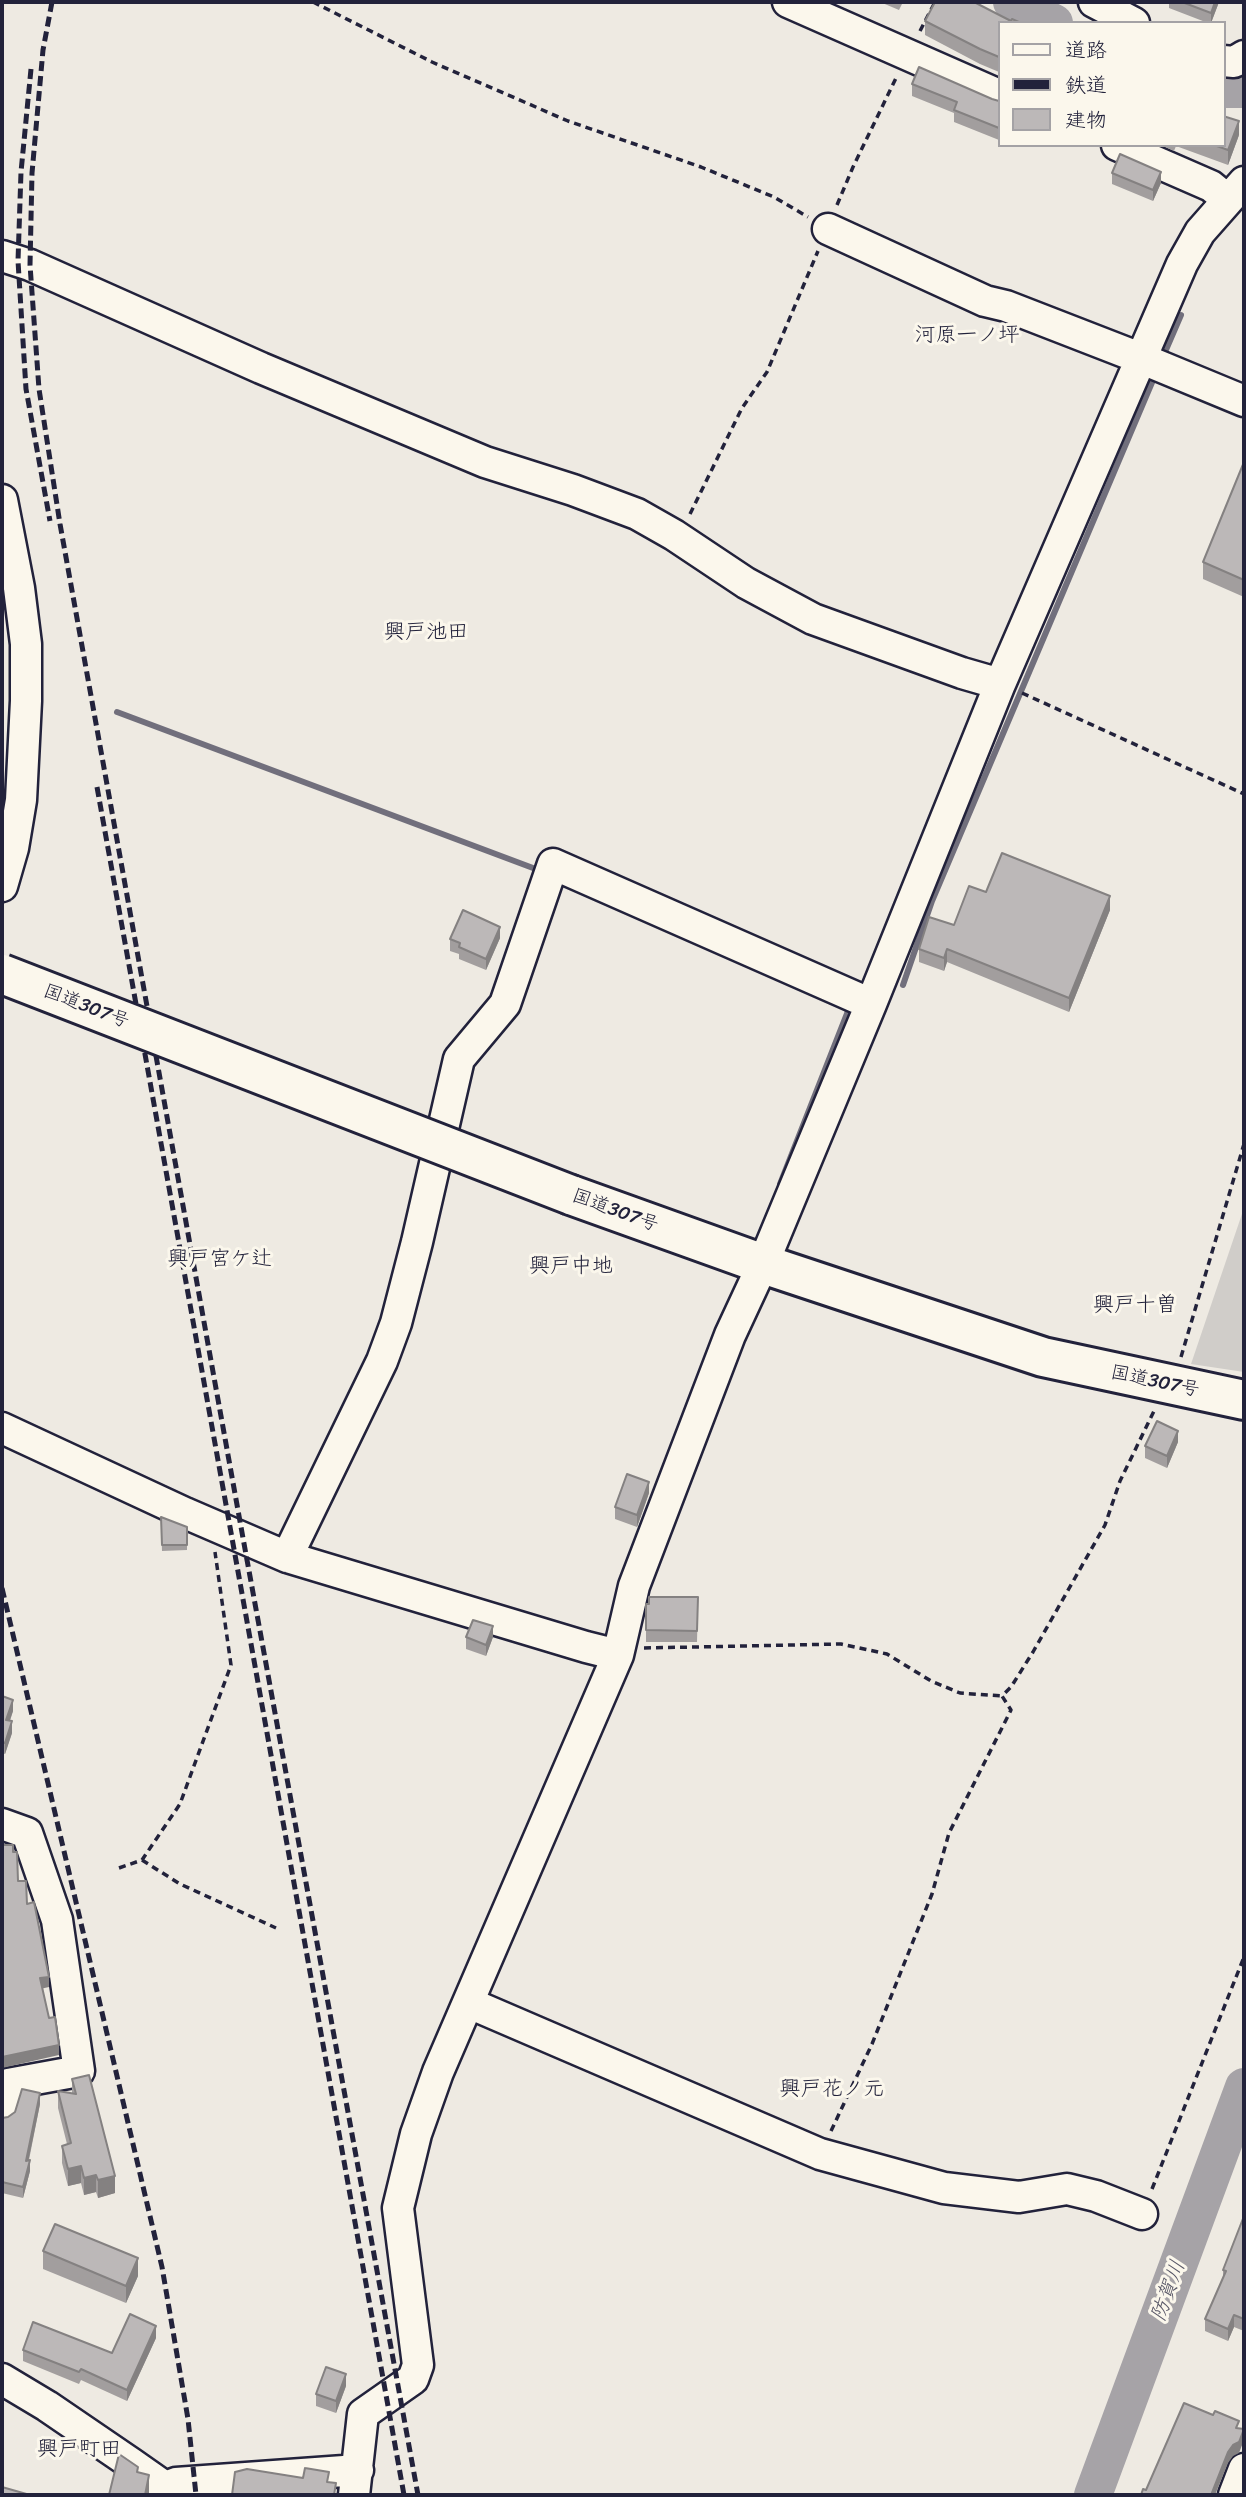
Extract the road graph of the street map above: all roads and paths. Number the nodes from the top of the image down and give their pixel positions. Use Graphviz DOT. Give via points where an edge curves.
graph roads {
  1 [pos="313,2"];
  2 [pos="788,2"];
  3 [pos="935,2"];
  4 [pos="1094,2"];
  5 [pos="1130,21"];
  6 [pos="907,55"];
  7 [pos="1244,56"];
  8 [pos="1225,61"];
  9 [pos="998,95"];
  10 [pos="1122,147"];
  11 [pos="1236,191"];
  12 [pos="828,229"];
  13 [pos="2,256"];
  14 [pos="1140,358"];
  15 [pos="1244,401"];
  16 [pos="3,504"];
  17 [pos="674,535"];
  18 [pos="1000,684"];
  19 [pos="1244,794"];
  20 [pos="2,886"];
  21 [pos="2,974"];
  22 [pos="871,1004"];
  23 [pos="1244,1144"];
  24 [pos="762,1264"];
  25 [pos="1167,1385"];
  26 [pos="1244,1400"];
  27 [pos="2,1428"];
  28 [pos="211,1524"];
  29 [pos="287,1557"];
  30 [pos="620,1650"];
  31 [pos="1002,1696"];
  32 [pos="2,1824"];
  33 [pos="142,1860"];
  34 [pos="119,1868"];
  35 [pos="276,1928"];
  36 [pos="1244,1957"];
  37 [pos="469,2003"];
  38 [pos="2,2112"];
  39 [pos="820,2154"];
  40 [pos="1142,2214"];
  41 [pos="2,2379"];
  42 [pos="1244,2469"];
  43 [pos="356,2483"];
  44 [pos="166,2491"];
  45 [pos="1234,2495"];
  1 -- 12 [label="path" via="432,62 556,115 775,197"];
  2 -- 6 [label="street"];
  3 -- 6 [label="path"];
  4 -- 5 [label="street"];
  6 -- 9 [label="street"];
  6 -- 12 [label="path"];
  7 -- 8 [label="street"];
  10 -- 11 [label="street" via="1211,186"];
  11 -- 14 [label="street" via="1200,232"];
  12 -- 14 [label="street" via="985,301"];
  12 -- 17 [label="path" via="767,372 742,408 693,509"];
  13 -- 17 [label="street" via="485,462 637,514"];
  14 -- 15 [label="street"];
  14 -- 18 [label="street"];
  16 -- 20 [label="street" via="26,644 26,701 21,800"];
  17 -- 18 [label="street" via="746,583 813,619"];
  18 -- 19 [label="path"];
  18 -- 22 [label="street"];
  21 -- 24 [label="highway, 国道307号, bridge" via="571,1195"];
  22 -- 24 [label="street"];
  22 -- 29 [label="street" via="553,864 505,1004 459,1059 396,1323"];
  23 -- 25 [label="path" via="1177,1368"];
  24 -- 25 [label="highway, 国道307号" via="1043,1357"];
  24 -- 30 [label="street" via="730,1335 634,1586"];
  25 -- 26 [label="highway, 国道307号"];
  25 -- 31 [label="path" via="1120,1481 1105,1525 1033,1652"];
  27 -- 28 [label="street"];
  28 -- 29 [label="street"];
  28 -- 33 [label="path" via="231,1665 180,1804"];
  29 -- 30 [label="street" via="586,1647"];
  30 -- 31 [label="path" via="841,1644 887,1654 930,1681 960,1693"];
  30 -- 37 [label="street"];
  31 -- 39 [label="path" via="1011,1710 949,1833 928,1906 872,2044"];
  32 -- 38 [label="street" via="27,1833 57,1920 79,2071 8,2084"];
  33 -- 34 [label="path"];
  33 -- 35 [label="path" via="180,1884"];
  36 -- 40 [label="path"];
  37 -- 39 [label="street"];
  37 -- 43 [label="street" via="416,2134 398,2208 418,2365 413,2379 363,2414"];
  39 -- 40 [label="street" via="944,2188 1019,2197 1067,2189"];
  41 -- 44 [label="street"];
  42 -- 45 [label="street"];
  43 -- 44 [label="street" via="176,2483"];
}
